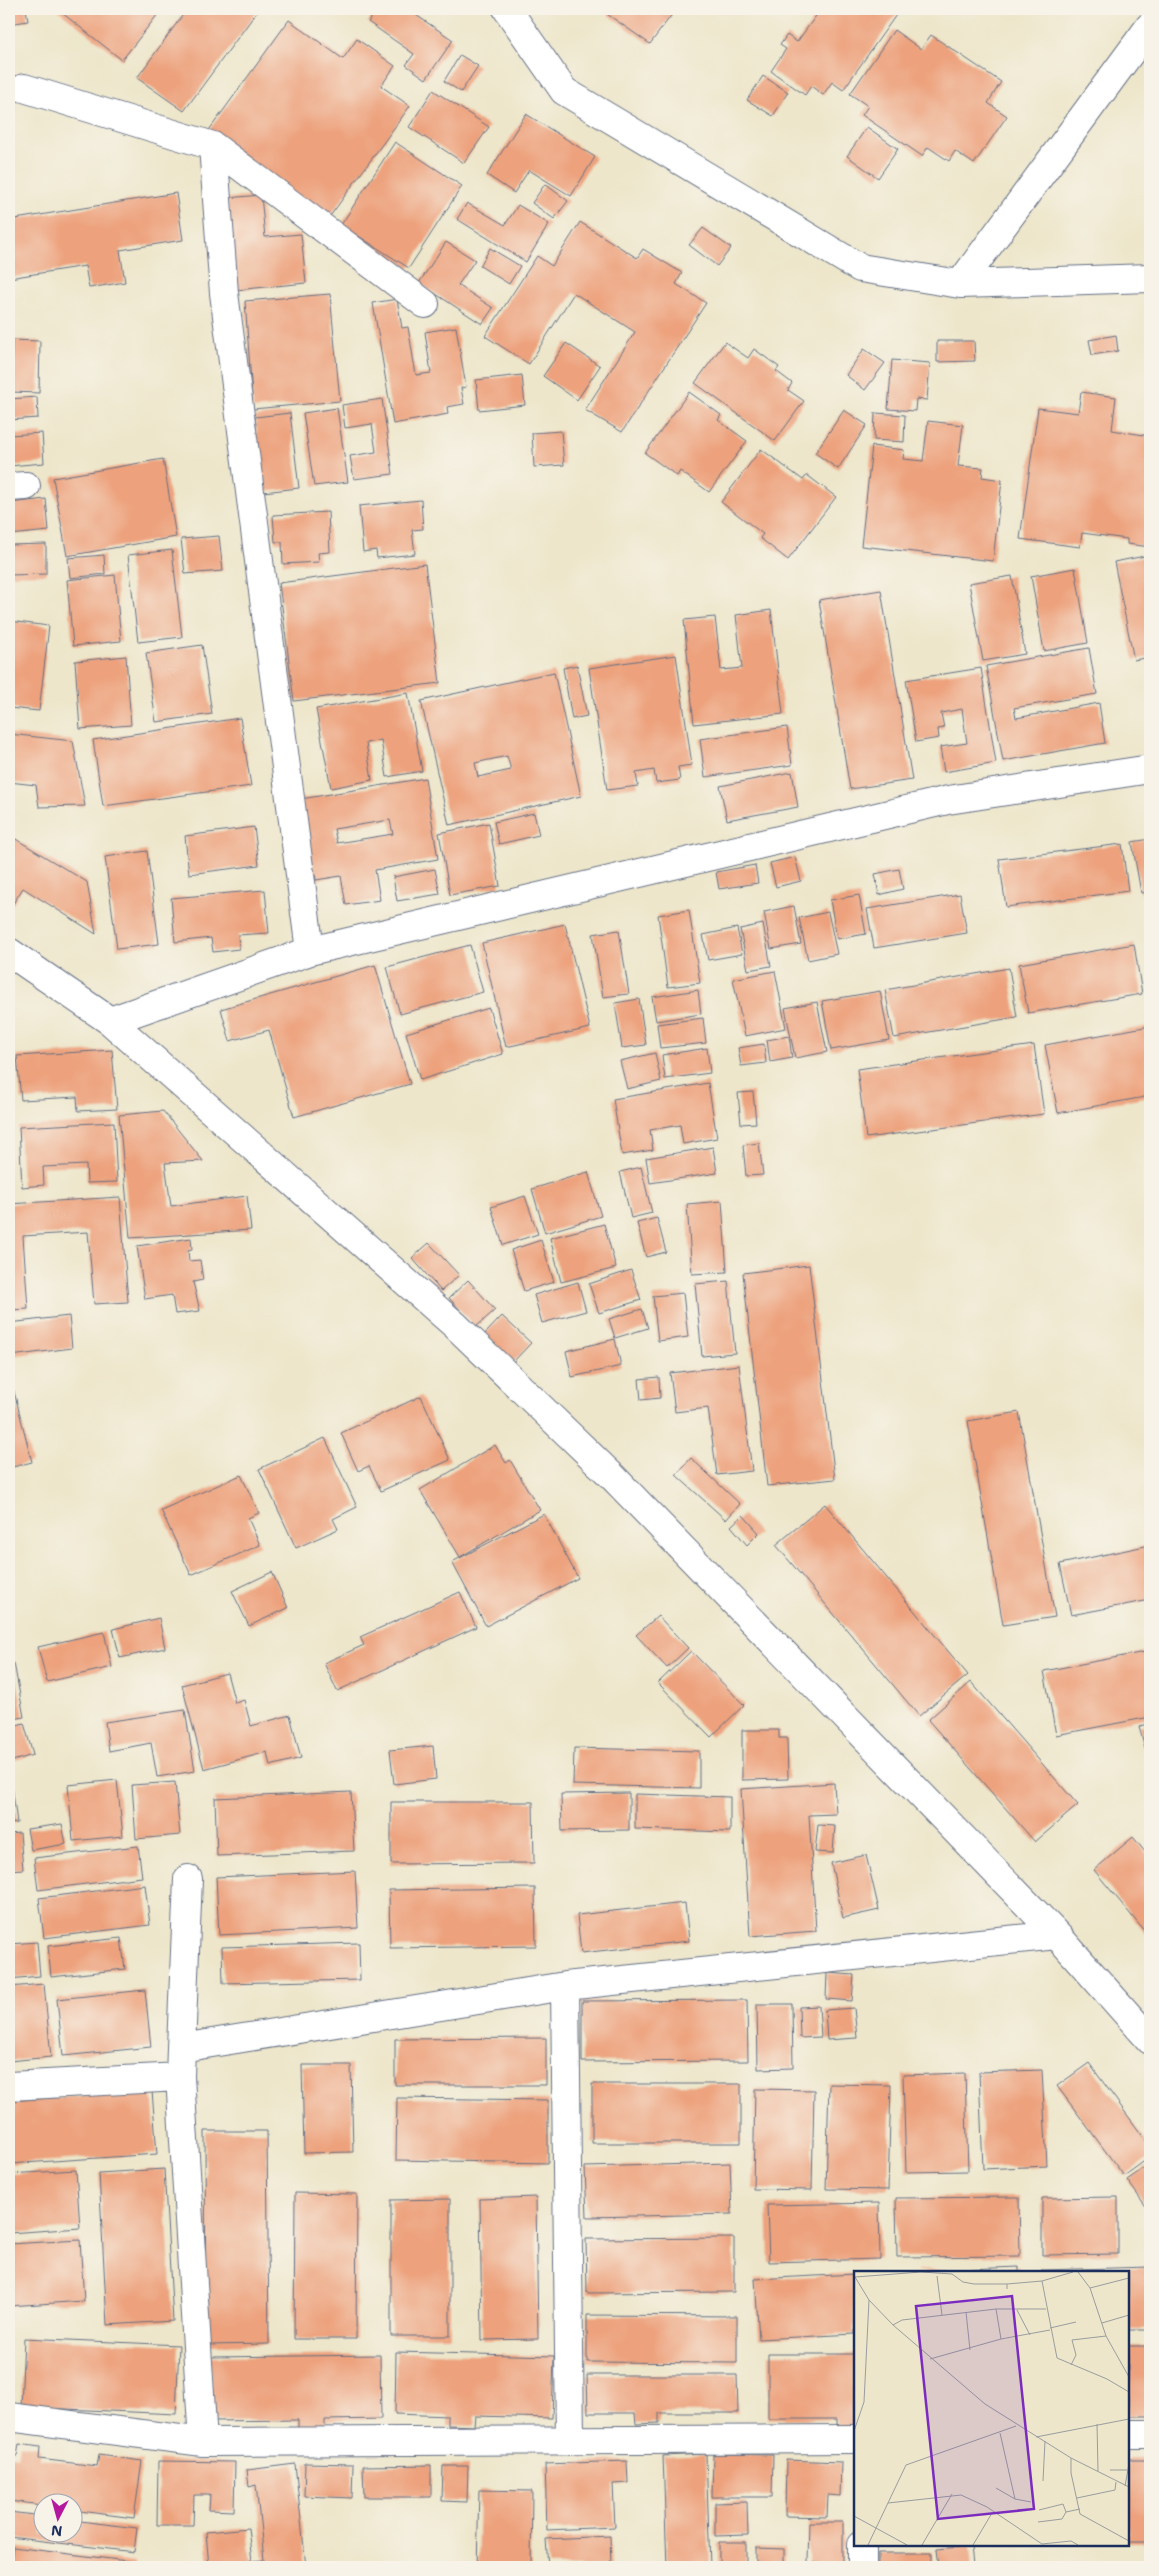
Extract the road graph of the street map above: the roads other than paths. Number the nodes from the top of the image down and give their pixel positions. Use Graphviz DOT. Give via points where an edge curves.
graph roads {
  1 [pos="507,9"];
  2 [pos="1150,26"];
  3 [pos="24,88"];
  4 [pos="212,146"];
  5 [pos="1150,278"];
  6 [pos="960,284"];
  7 [pos="425,304"];
  8 [pos="1150,769"];
  9 [pos="310,951"];
  10 [pos="9,952"];
  11 [pos="110,1021"];
  12 [pos="188,1879"];
  13 [pos="1057,1935"];
  14 [pos="565,1986"];
  15 [pos="1150,2040"];
  16 [pos="181,2048"];
  17 [pos="180,2077"];
  18 [pos="9,2086"];
  19 [pos="9,2417"];
  20 [pos="1129,2434"];
  21 [pos="1150,2434"];
  22 [pos="854,2439"];
  23 [pos="570,2441"];
  24 [pos="203,2442"];
  25 [pos="862,2546"];
  26 [pos="862,2567"];
  1 -- 6 [label="street" via="564,92 860,268"];
  2 -- 6 [label="street"];
  3 -- 4 [label="street"];
  4 -- 7 [label="street"];
  4 -- 9 [label="street" via="224,293"];
  5 -- 6 [label="street"];
  8 -- 9 [label="street" via="948,800"];
  9 -- 11 [label="street"];
  10 -- 11 [label="street"];
  11 -- 13 [label="street" via="456,1326 612,1476"];
  12 -- 16 [label="street"];
  13 -- 14 [label="street"];
  13 -- 15 [label="street"];
  14 -- 16 [label="street"];
  14 -- 23 [label="street"];
  16 -- 17 [label="street"];
  17 -- 18 [label="street"];
  17 -- 24 [label="street"];
  19 -- 24 [label="street"];
  20 -- 21 [label="street"];
  22 -- 23 [label="street"];
  23 -- 24 [label="street"];
  25 -- 26 [label="street"];
}
